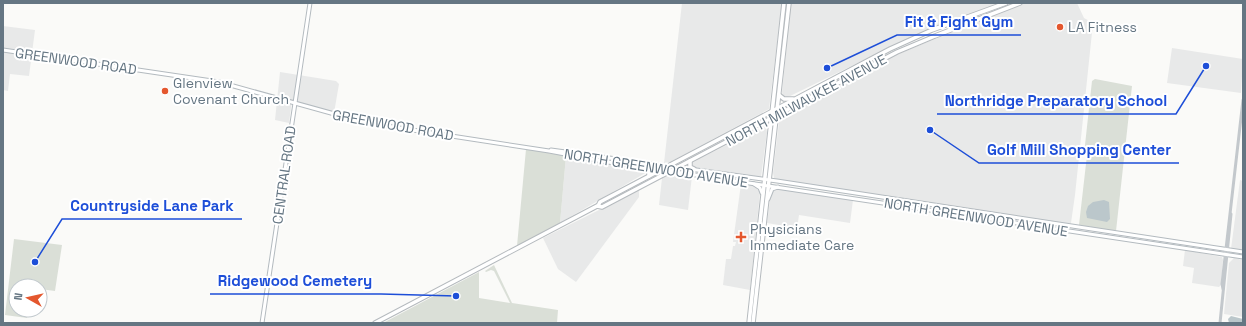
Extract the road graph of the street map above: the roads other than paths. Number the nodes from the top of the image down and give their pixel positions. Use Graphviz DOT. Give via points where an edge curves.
graph roads {
  1 [pos="310,3"];
  2 [pos="784,3"];
  3 [pos="789,3"];
  4 [pos="1006,3"];
  5 [pos="1020,3"];
  6 [pos="3,50"];
  7 [pos="779,95"];
  8 [pos="794,99"];
  9 [pos="1243,100"];
  10 [pos="295,103"];
  11 [pos="778,108"];
  12 [pos="772,111"];
  13 [pos="777,115"];
  14 [pos="771,118"];
  15 [pos="549,151"];
  16 [pos="690,161"];
  17 [pos="668,166"];
  18 [pos="645,167"];
  19 [pos="678,167"];
  20 [pos="661,170"];
  21 [pos="694,170"];
  22 [pos="671,171"];
  23 [pos="771,171"];
  24 [pos="649,176"];
  25 [pos="764,180"];
  26 [pos="770,180"];
  27 [pos="777,181"];
  28 [pos="752,183"];
  29 [pos="764,184"];
  30 [pos="769,185"];
  31 [pos="784,187"];
  32 [pos="762,193"];
  33 [pos="768,200"];
  34 [pos="598,206"];
  35 [pos="1227,250"];
  36 [pos="1243,252"];
  37 [pos="1226,255"];
  38 [pos="1243,257"];
  39 [pos="262,323"];
  40 [pos="375,323"];
  41 [pos="749,323"];
  42 [pos="753,323"];
  43 [pos="1220,323"];
  1 -- 10 [label="main road, CENTRAL ROAD"];
  2 -- 12 [label="main road"];
  3 -- 7 [label="main road"];
  4 -- 8 [label="main road, NORTH MILWAUKEE AVENUE" via="907,41"];
  5 -- 13 [label="main road, NORTH MILWAUKEE AVENUE" via="910,47"];
  6 -- 10 [label="main road, GREENWOOD ROAD" via="219,82"];
  7 -- 8 [label="main road" via="784,100"];
  7 -- 11 [label="main road"];
  8 -- 11 [label="main road, NORTH MILWAUKEE AVENUE"];
  9 -- 35 [label="street"];
  10 -- 15 [label="main road, GREENWOOD ROAD" via="367,123"];
  10 -- 39 [label="main road, CENTRAL ROAD"];
  11 -- 12 [label="main road, NORTH MILWAUKEE AVENUE"];
  11 -- 13 [label="main road"];
  12 -- 14 [label="main road"];
  12 -- 17 [label="main road, NORTH MILWAUKEE AVENUE"];
  13 -- 14 [label="main road, NORTH MILWAUKEE AVENUE"];
  13 -- 23 [label="main road"];
  14 -- 16 [label="main road, NORTH MILWAUKEE AVENUE"];
  14 -- 25 [label="main road"];
  15 -- 17 [label="main road, NORTH GREENWOOD AVENUE"];
  15 -- 18 [label="main road, NORTH GREENWOOD AVENUE"];
  16 -- 19 [label="main road, NORTH MILWAUKEE AVENUE"];
  16 -- 21 [label="main road" via="690,167"];
  17 -- 19 [label="main road, NORTH GREENWOOD AVENUE"];
  17 -- 20 [label="main road, NORTH MILWAUKEE AVENUE"];
  18 -- 20 [label="main road, NORTH GREENWOOD AVENUE"];
  18 -- 24 [label="main road" via="649,170"];
  19 -- 21 [label="main road, NORTH GREENWOOD AVENUE"];
  19 -- 22 [label="main road, NORTH MILWAUKEE AVENUE"];
  20 -- 22 [label="main road, NORTH GREENWOOD AVENUE"];
  20 -- 24 [label="main road, NORTH MILWAUKEE AVENUE"];
  21 -- 25 [label="main road, NORTH GREENWOOD AVENUE"];
  22 -- 28 [label="main road, NORTH GREENWOOD AVENUE"];
  22 -- 34 [label="main road, NORTH MILWAUKEE AVENUE" via="602,207"];
  23 -- 26 [label="main road"];
  23 -- 27 [label="main road"];
  24 -- 34 [label="main road, NORTH MILWAUKEE AVENUE" via="600,202"];
  25 -- 26 [label="main road, NORTH GREENWOOD AVENUE"];
  25 -- 29 [label="main road"];
  26 -- 27 [label="main road, NORTH GREENWOOD AVENUE"];
  26 -- 30 [label="main road"];
  27 -- 35 [label="main road, NORTH GREENWOOD AVENUE"];
  28 -- 29 [label="main road, NORTH GREENWOOD AVENUE"];
  28 -- 32 [label="main road" via="760,188"];
  29 -- 30 [label="main road, NORTH GREENWOOD AVENUE"];
  29 -- 32 [label="main road"];
  30 -- 31 [label="main road, NORTH GREENWOOD AVENUE"];
  30 -- 33 [label="main road"];
  31 -- 33 [label="main road" via="773,189"];
  31 -- 37 [label="main road, NORTH GREENWOOD AVENUE"];
  32 -- 41 [label="main road"];
  33 -- 42 [label="main road"];
  34 -- 40 [label="main road, NORTH MILWAUKEE AVENUE"];
  35 -- 36 [label="main road, NORTH GREENWOOD AVENUE"];
  35 -- 37 [label="street"];
  37 -- 38 [label="main road, NORTH GREENWOOD AVENUE"];
  37 -- 43 [label="street"];
}
